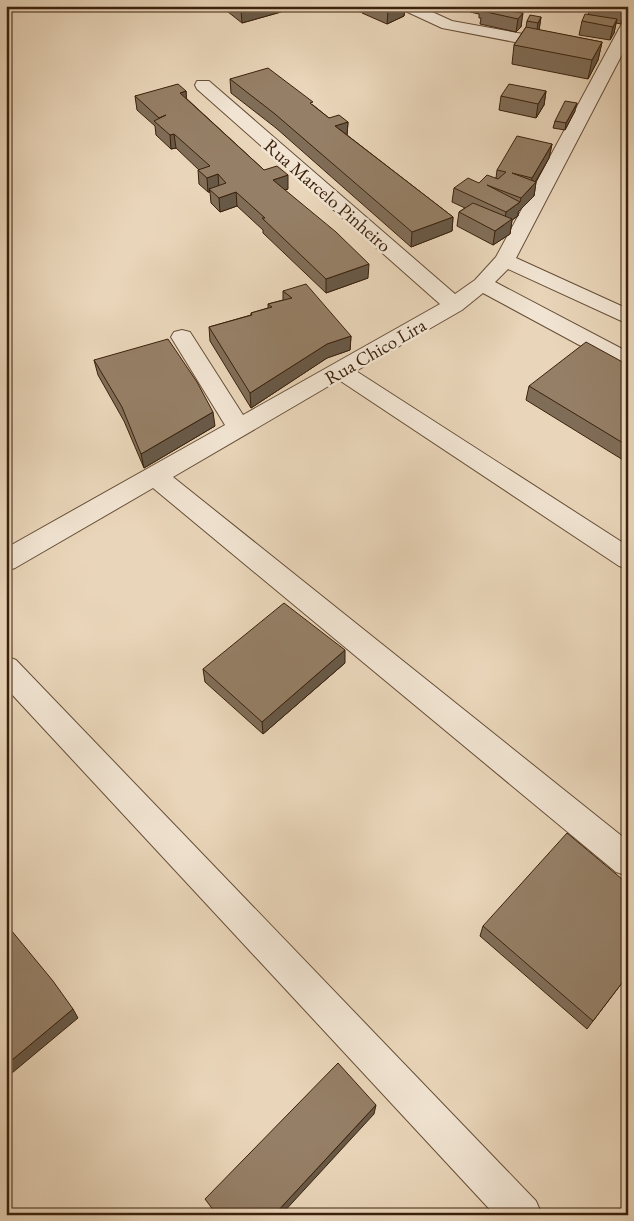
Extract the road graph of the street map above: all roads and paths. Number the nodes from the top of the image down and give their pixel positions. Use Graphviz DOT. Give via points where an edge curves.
graph roads {
  1 [pos="406,6"];
  2 [pos="458,9"];
  3 [pos="448,25"];
  4 [pos="628,27"];
  5 [pos="573,48"];
  6 [pos="203,85"];
  7 [pos="505,260"];
  8 [pos="482,284"];
  9 [pos="454,305"];
  10 [pos="628,317"];
  11 [pos="182,337"];
  12 [pos="628,362"];
  13 [pos="341,371"];
  14 [pos="239,428"];
  15 [pos="155,476"];
  16 [pos="628,559"];
  17 [pos="6,561"];
  18 [pos="6,668"];
  19 [pos="628,861"];
  20 [pos="522,1215"];
  1 -- 3 [label="street"];
  2 -- 3 [label="street"];
  3 -- 5 [label="street"];
  4 -- 7 [label="street, Rua Chico Lira" via="606,55"];
  6 -- 9 [label="street, Rua Marcelo Pinheiro"];
  7 -- 8 [label="street, Rua Chico Lira"];
  7 -- 10 [label="street"];
  8 -- 9 [label="street, Rua Chico Lira"];
  8 -- 12 [label="street"];
  9 -- 13 [label="street, Rua Chico Lira"];
  11 -- 14 [label="street"];
  13 -- 14 [label="street, Rua Chico Lira"];
  13 -- 16 [label="street"];
  14 -- 15 [label="street, Rua Chico Lira"];
  15 -- 17 [label="street, Rua Chico Lira"];
  15 -- 19 [label="street"];
  18 -- 20 [label="street"];
}
